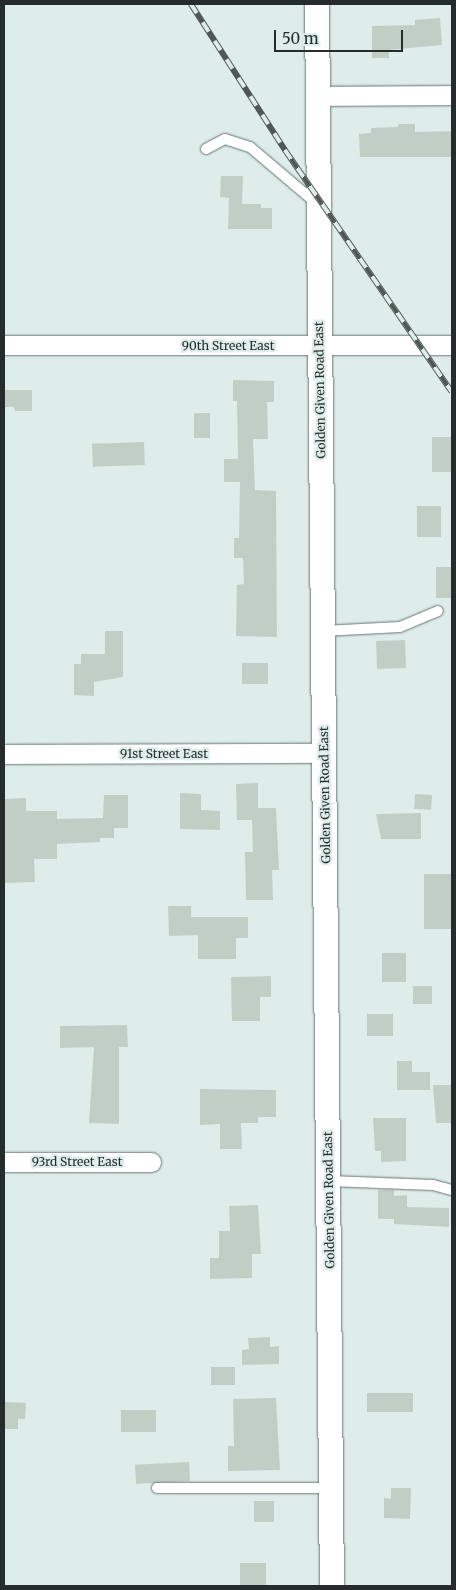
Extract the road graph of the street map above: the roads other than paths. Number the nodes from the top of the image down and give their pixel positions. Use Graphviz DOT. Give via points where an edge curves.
graph roads {
  1 [pos="317,4"];
  2 [pos="452,95"];
  3 [pos="318,96"];
  4 [pos="206,149"];
  5 [pos="319,206"];
  6 [pos="4,345"];
  7 [pos="452,345"];
  8 [pos="320,346"];
  9 [pos="438,611"];
  10 [pos="323,631"];
  11 [pos="325,753"];
  12 [pos="4,754"];
  13 [pos="4,1162"];
  14 [pos="151,1162"];
  15 [pos="329,1182"];
  16 [pos="452,1190"];
  17 [pos="157,1488"];
  18 [pos="332,1488"];
  19 [pos="332,1586"];
  1 -- 3 [label="street, Golden Given Road East"];
  2 -- 3 [label="street"];
  3 -- 5 [label="street, Golden Given Road East"];
  4 -- 5 [label="lane" via="225,139 250,147"];
  5 -- 8 [label="street, Golden Given Road East"];
  6 -- 8 [label="street, 90th Street East"];
  7 -- 8 [label="street, 90th Street East"];
  8 -- 10 [label="street, Golden Given Road East"];
  9 -- 10 [label="lane" via="400,627"];
  10 -- 11 [label="street, Golden Given Road East"];
  11 -- 12 [label="street, 91st Street East"];
  11 -- 15 [label="street, Golden Given Road East"];
  13 -- 14 [label="street, 93rd Street East"];
  15 -- 16 [label="lane" via="433,1186"];
  15 -- 18 [label="street, Golden Given Road East"];
  17 -- 18 [label="lane"];
  18 -- 19 [label="street, Golden Given Road East"];
}
